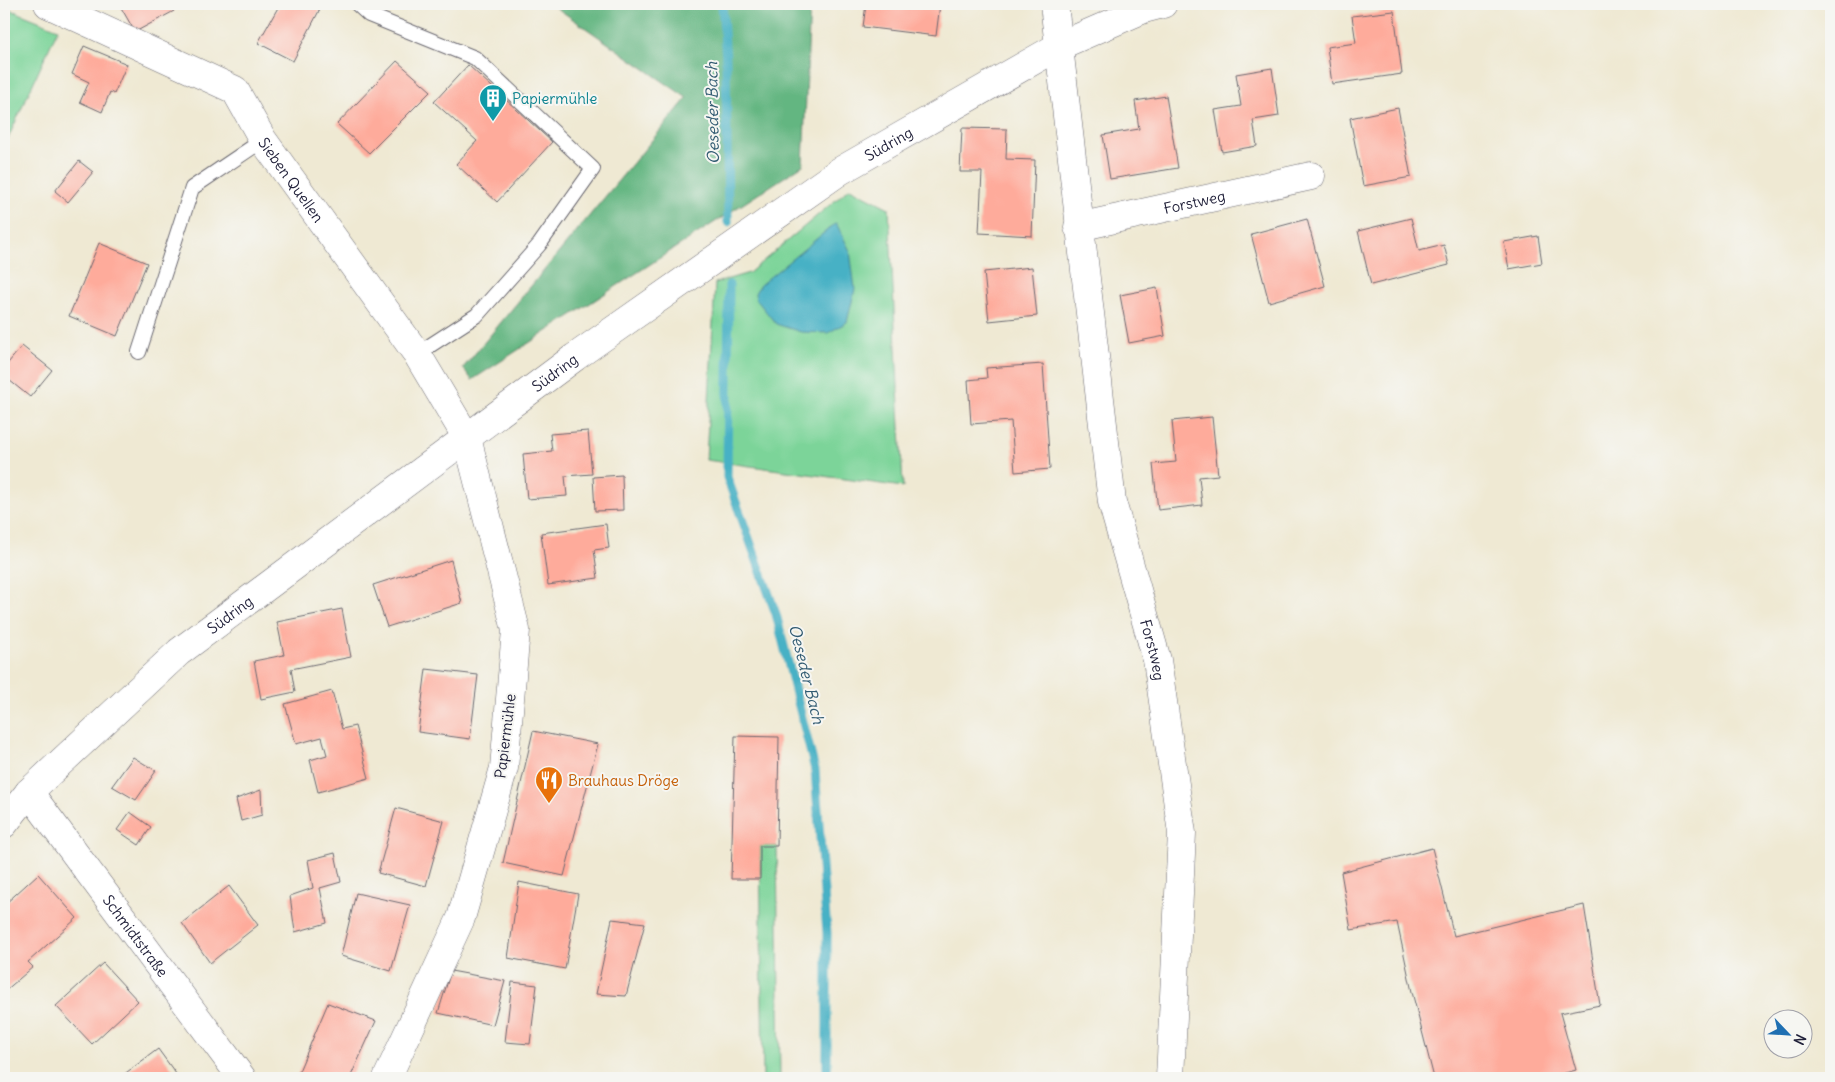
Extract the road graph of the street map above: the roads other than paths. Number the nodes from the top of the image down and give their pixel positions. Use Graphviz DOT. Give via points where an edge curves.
graph roads {
  1 [pos="48,4"];
  2 [pos="356,4"];
  3 [pos="1054,4"];
  4 [pos="1163,4"];
  5 [pos="1059,46"];
  6 [pos="263,140"];
  7 [pos="1311,176"];
  8 [pos="1078,227"];
  9 [pos="139,352"];
  10 [pos="416,354"];
  11 [pos="467,438"];
  12 [pos="30,792"];
  13 [pos="4,824"];
  14 [pos="242,1078"];
  15 [pos="387,1078"];
  16 [pos="1170,1078"];
  1 -- 6 [label="street, Sieben Quellen" via="235,90"];
  2 -- 10 [label="lane" via="369,15 475,58 592,169 539,245 477,315"];
  3 -- 5 [label="street, Forstweg"];
  4 -- 5 [label="street, Südring"];
  5 -- 8 [label="street, Forstweg"];
  5 -- 11 [label="street, Südring" via="840,171 575,357"];
  6 -- 9 [label="lane" via="192,188"];
  6 -- 10 [label="street, Sieben Quellen"];
  7 -- 8 [label="street, Forstweg"];
  8 -- 16 [label="street, Forstweg" via="1112,502 1157,660 1182,833"];
  10 -- 11 [label="street, Sieben Quellen"];
  11 -- 12 [label="street, Südring" via="179,652"];
  11 -- 15 [label="street, Papiermühle" via="516,630 504,768 461,918"];
  12 -- 13 [label="street, Südring"];
  12 -- 14 [label="street, Schmidtstraße"];
}
